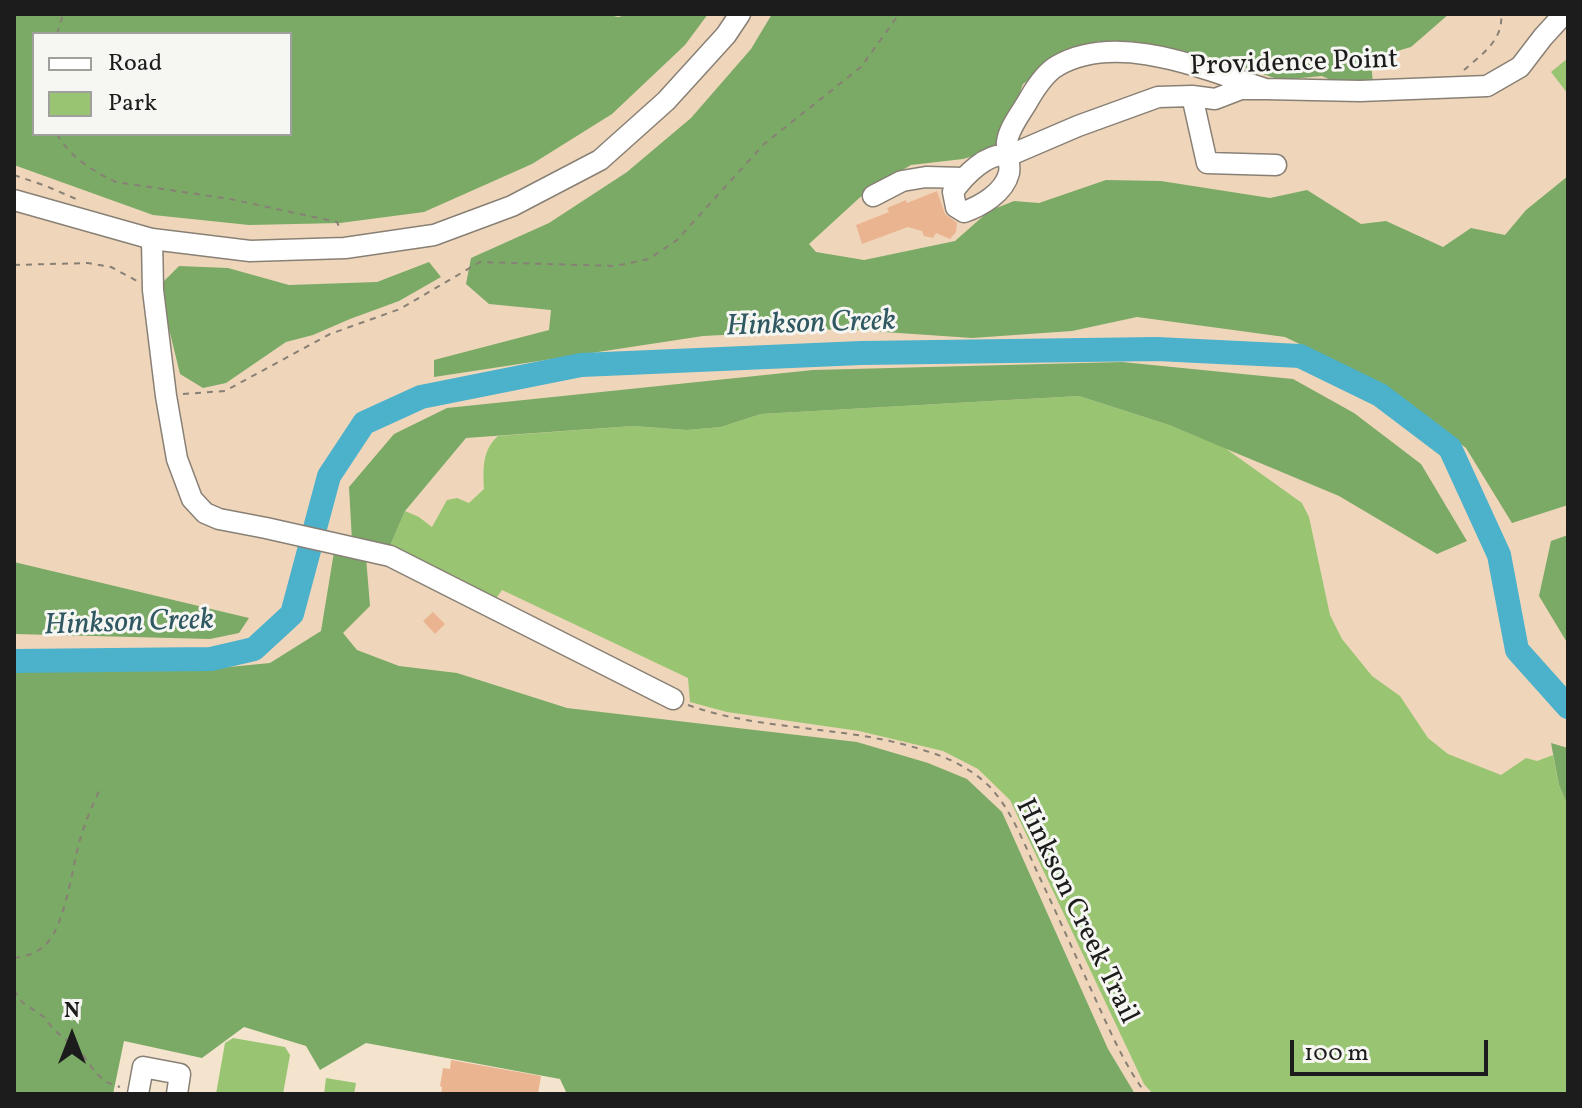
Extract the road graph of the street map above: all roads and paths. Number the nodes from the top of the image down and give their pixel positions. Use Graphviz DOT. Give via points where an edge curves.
graph roads {
  1 [pos="740,14"];
  2 [pos="899,14"];
  3 [pos="1501,14"];
  4 [pos="1564,14"];
  5 [pos="1464,69"];
  6 [pos="1265,89"];
  7 [pos="1192,96"];
  8 [pos="58,136"];
  9 [pos="1008,156"];
  10 [pos="1276,165"];
  11 [pos="14,175"];
  12 [pos="963,178"];
  13 [pos="873,196"];
  14 [pos="14,200"];
  15 [pos="79,201"];
  16 [pos="152,239"];
  17 [pos="345,248"];
  18 [pos="14,265"];
  19 [pos="153,290"];
  20 [pos="166,396"];
  21 [pos="673,699"];
  22 [pos="99,791"];
  23 [pos="14,958"];
  24 [pos="14,990"];
  25 [pos="133,1092"];
  26 [pos="177,1094"];
  27 [pos="1146,1094"];
  1 -- 17 [label="street" via="666,101 600,160 512,206 434,235"];
  2 -- 20 [label="path" via="861,67 764,144 677,240 649,259 615,266 480,262 400,309 330,334 225,391"];
  3 -- 5 [label="path" via="1494,43"];
  4 -- 6 [label="street, Providence Point" via="1520,67 1487,86"];
  6 -- 7 [label="street, Providence Point" via="1241,89 1215,99"];
  6 -- 9 [label="street" via="1177,61 1125,51 1083,54 1054,68 1036,87 1009,133"];
  7 -- 9 [label="street, Providence Point" via="1158,97"];
  7 -- 10 [label="street" via="1207,163"];
  8 -- 17 [label="path" via="74,156 116,182 337,222"];
  9 -- 12 [label="street, Providence Point" via="995,156"];
  9 -- 12 [label="street" via="1009,174 995,195 964,212 953,200"];
  11 -- 15 [label="path"];
  12 -- 13 [label="street" via="902,181"];
  14 -- 16 [label="street"];
  16 -- 17 [label="street" via="250,251"];
  16 -- 19 [label="street"];
  18 -- 19 [label="path" via="111,267"];
  19 -- 20 [label="street"];
  20 -- 21 [label="street" via="177,459 192,499 205,513 405,562"];
  21 -- 27 [label="path, Hinkson Creek Trail" via="734,718 888,740 942,756 975,774 1004,804 1120,1053"];
  22 -- 23 [label="path" via="53,936 38,951"];
  24 -- 25 [label="path" via="106,1082"];
  25 -- 26 [label="street" via="143,1067 180,1074"];
}
